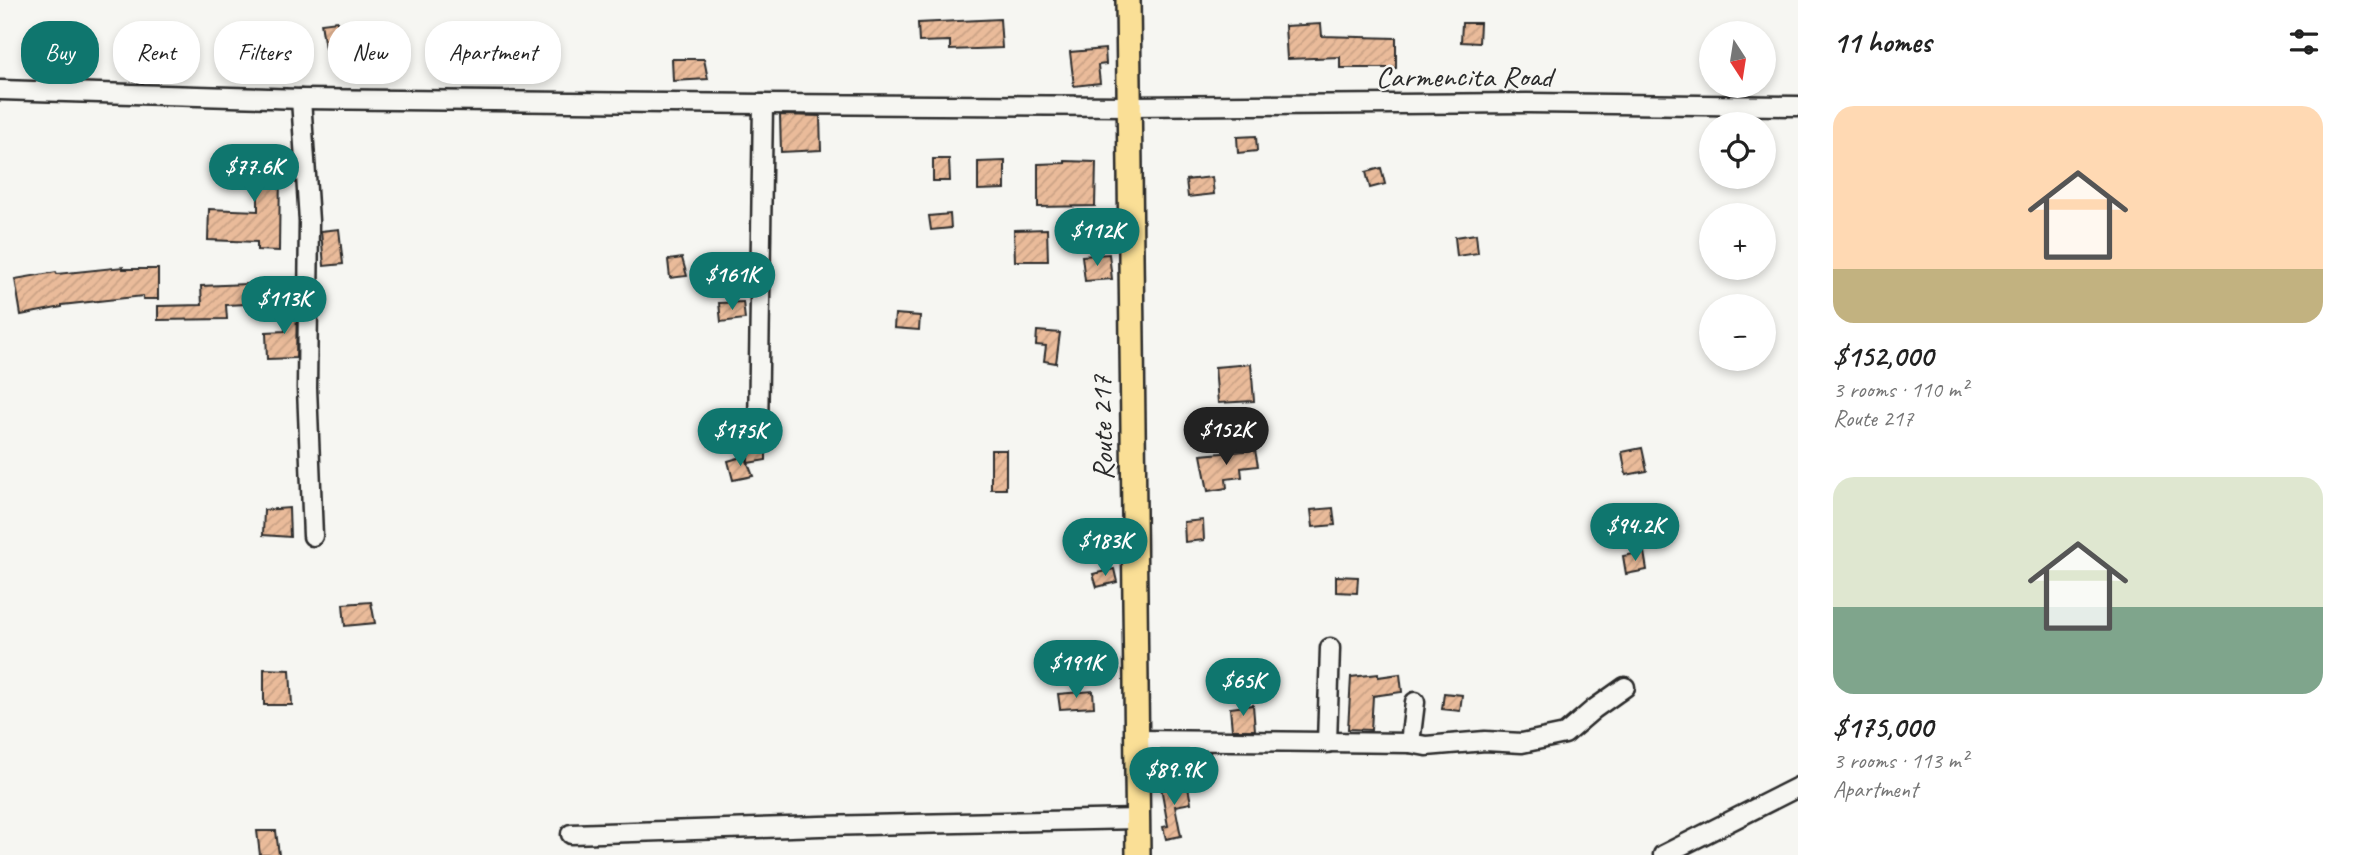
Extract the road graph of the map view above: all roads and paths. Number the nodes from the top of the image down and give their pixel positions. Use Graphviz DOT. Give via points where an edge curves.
graph roads {
  1 [pos="1128,0"];
  2 [pos="0,90"];
  3 [pos="301,99"];
  4 [pos="763,104"];
  5 [pos="1130,106"];
  6 [pos="1798,106"];
  7 [pos="758,432"];
  8 [pos="313,536"];
  9 [pos="1330,648"];
  10 [pos="1625,687"];
  11 [pos="1415,702"];
  12 [pos="1138,740"];
  13 [pos="1327,743"];
  14 [pos="1410,743"];
  15 [pos="1798,787"];
  16 [pos="1139,820"];
  17 [pos="571,834"];
  18 [pos="1138,855"];
  19 [pos="1663,855"];
  1 -- 5 [label="main road, Route 217"];
  2 -- 3 [label="street, Carmencita Road"];
  3 -- 4 [label="street, Carmencita Road"];
  3 -- 8 [label="street" via="309,221 307,388"];
  4 -- 5 [label="street, Carmencita Road"];
  4 -- 7 [label="street"];
  5 -- 6 [label="street, Carmencita Road"];
  5 -- 12 [label="main road, Route 217"];
  9 -- 13 [label="street"];
  10 -- 14 [label="street" via="1566,734 1522,743"];
  11 -- 14 [label="street"];
  12 -- 13 [label="street"];
  12 -- 16 [label="main road, Route 217"];
  13 -- 14 [label="street"];
  15 -- 19 [label="street"];
  16 -- 17 [label="street"];
  16 -- 18 [label="main road, Route 217"];
}
